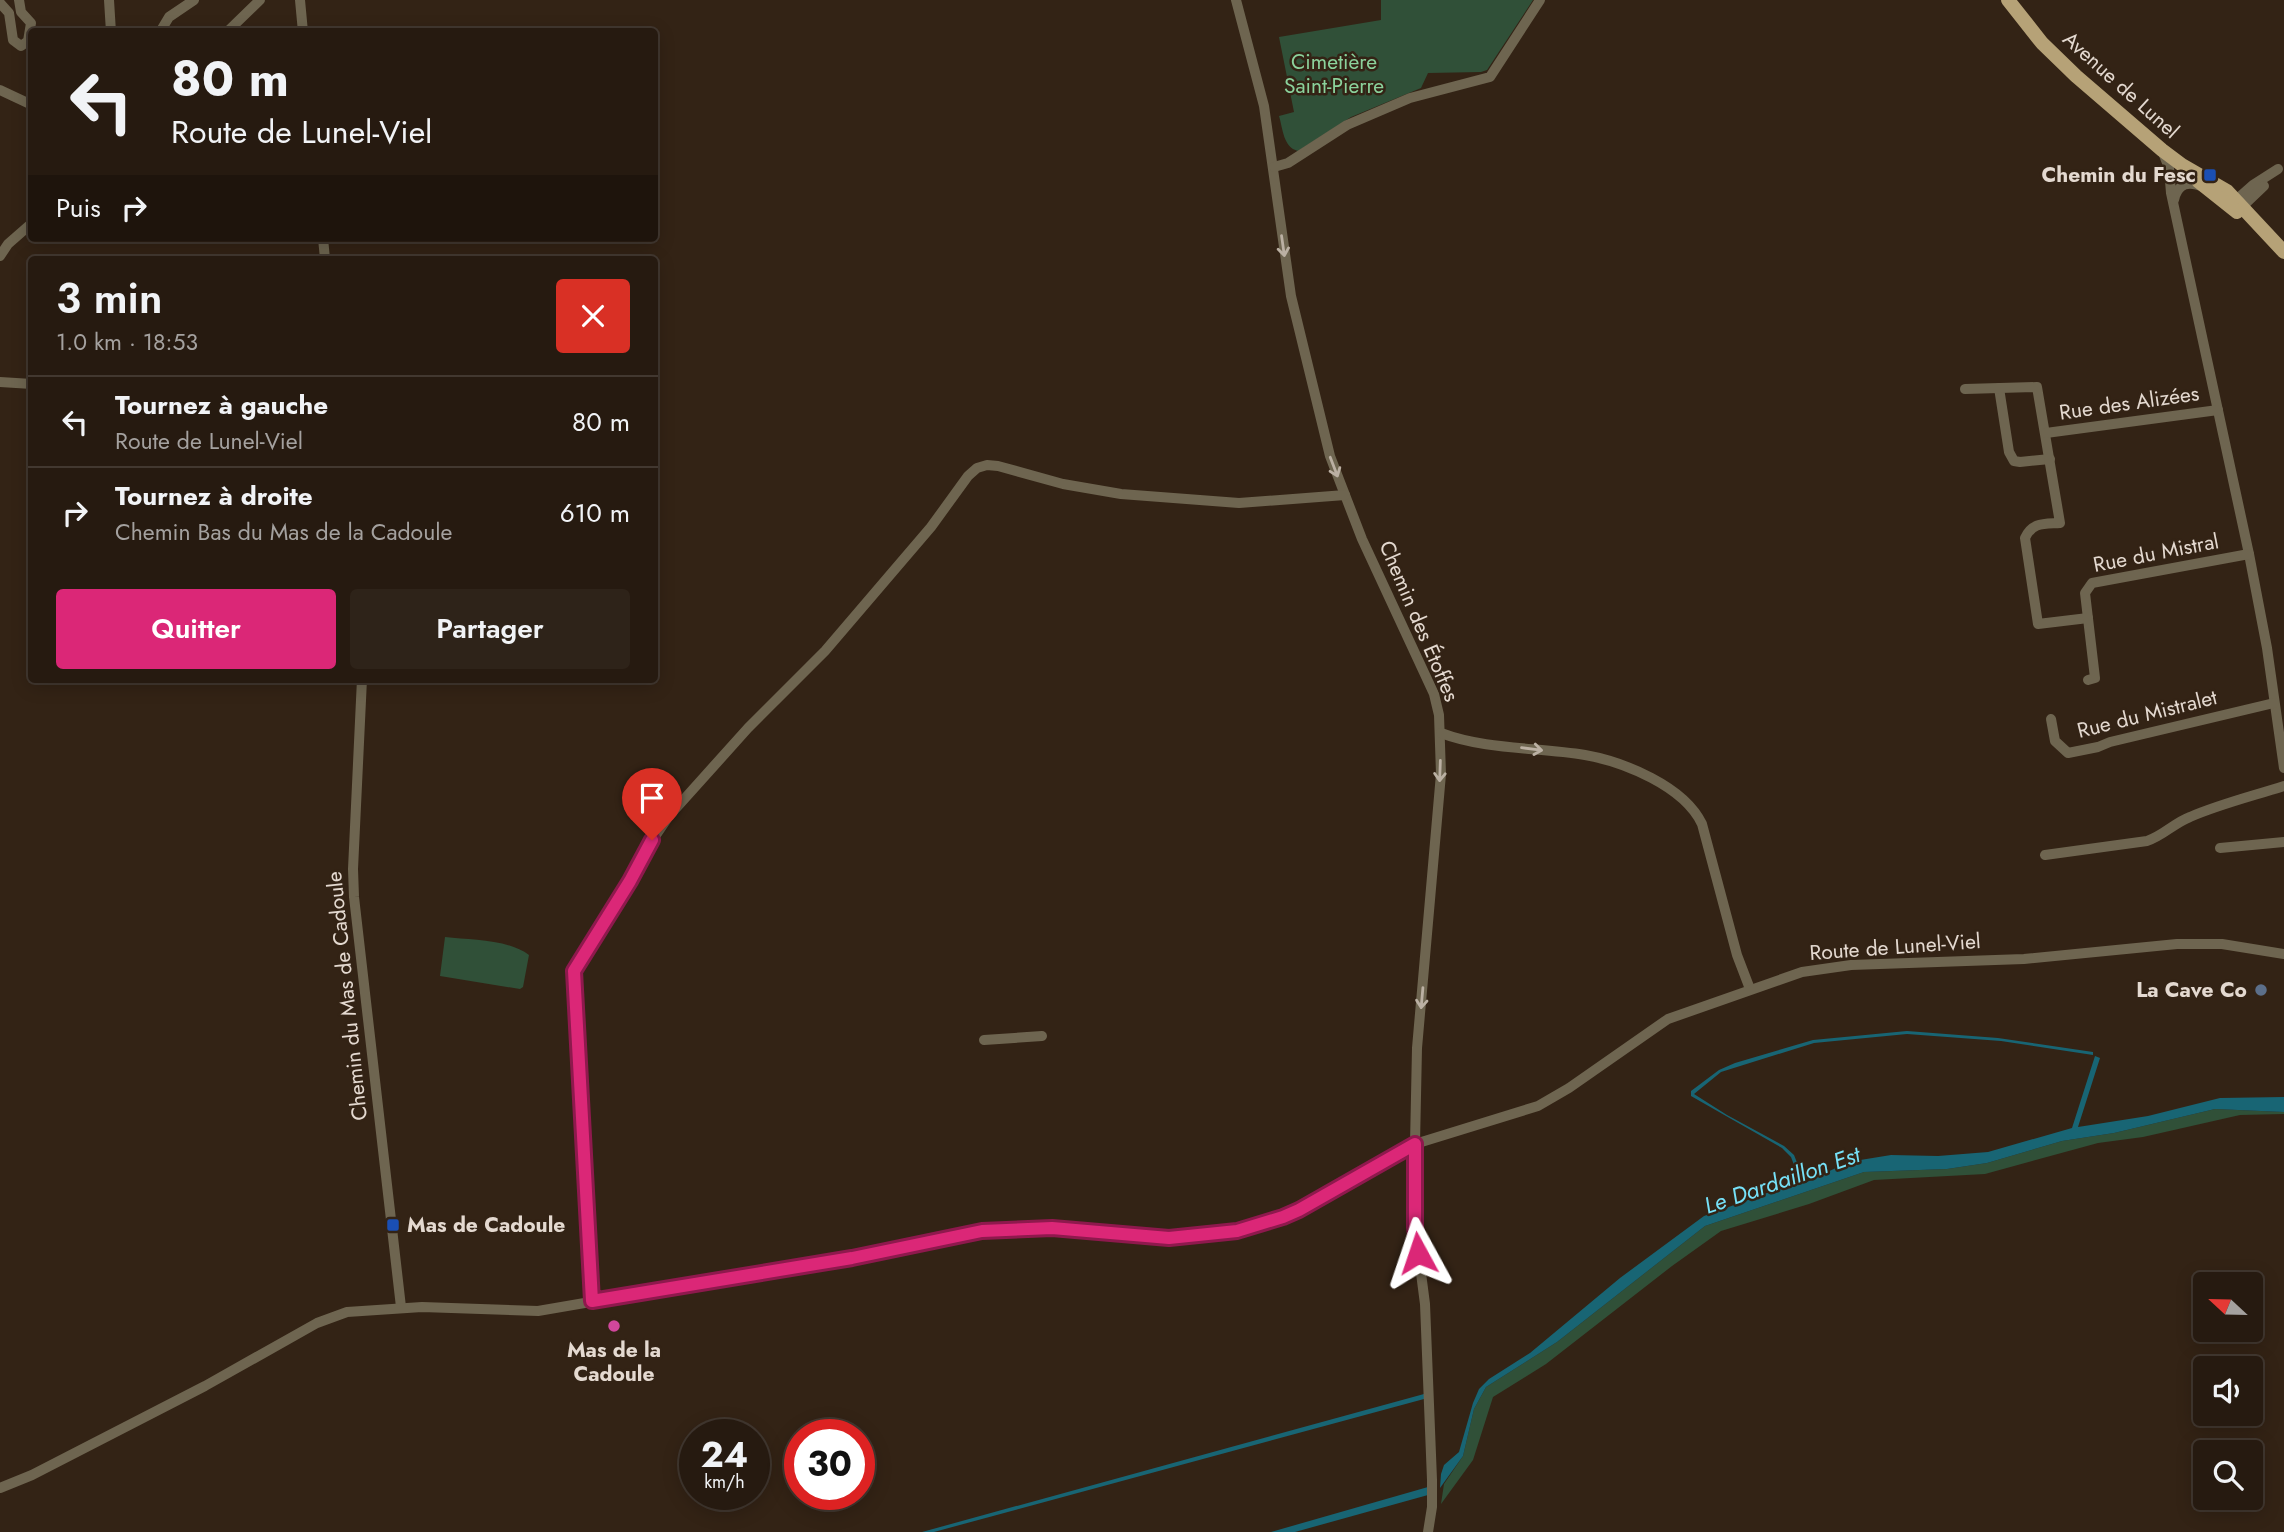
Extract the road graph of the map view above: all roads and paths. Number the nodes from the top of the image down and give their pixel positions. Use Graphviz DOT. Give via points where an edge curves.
graph roads {
  1 [pos="19,0"];
  2 [pos="109,0"];
  3 [pos="194,0"];
  4 [pos="260,0"];
  5 [pos="300,0"];
  6 [pos="1237,0"];
  7 [pos="1540,0"];
  8 [pos="2008,0"];
  9 [pos="0,4"];
  10 [pos="30,28"];
  11 [pos="111,28"];
  12 [pos="162,28"];
  13 [pos="231,28"];
  14 [pos="303,28"];
  15 [pos="28,41"];
  16 [pos="0,90"];
  17 [pos="28,103"];
  18 [pos="2162,150"];
  19 [pos="2182,166"];
  20 [pos="1274,167"];
  21 [pos="2282,171"];
  22 [pos="2206,188"];
  23 [pos="2174,202"];
  24 [pos="2238,205"];
  25 [pos="28,226"];
  26 [pos="2284,252"];
  27 [pos="0,256"];
  28 [pos="0,382"];
  29 [pos="28,384"];
  30 [pos="1999,388"];
  31 [pos="1965,389"];
  32 [pos="2218,410"];
  33 [pos="2046,433"];
  34 [pos="2050,459"];
  35 [pos="1345,495"];
  36 [pos="2249,554"];
  37 [pos="2088,618"];
  38 [pos="2088,680"];
  39 [pos="362,683"];
  40 [pos="2274,703"];
  41 [pos="2051,719"];
  42 [pos="1441,733"];
  43 [pos="2284,768"];
  44 [pos="2284,786"];
  45 [pos="2284,842"];
  46 [pos="2220,848"];
  47 [pos="2045,855"];
  48 [pos="2284,954"];
  49 [pos="1750,989"];
  50 [pos="1042,1036"];
  51 [pos="984,1040"];
  52 [pos="1415,1144"];
  53 [pos="592,1301"];
  54 [pos="401,1307"];
  55 [pos="0,1488"];
  56 [pos="1429,1532"];
  1 -- 10 [label="street"];
  2 -- 11 [label="street"];
  3 -- 12 [label="street" via="169,17"];
  4 -- 13 [label="street"];
  5 -- 14 [label="street"];
  6 -- 20 [label="street, Chemin des Étoffes"];
  7 -- 20 [label="street" via="1490,77 1410,98 1347,125 1288,163"];
  8 -- 18 [label="main road, Avenue de Lunel" via="2042,43"];
  9 -- 15 [label="street" via="9,13 13,40 21,46"];
  16 -- 17 [label="street"];
  18 -- 19 [label="main road, Avenue de Lunel"];
  18 -- 23 [label="street"];
  19 -- 22 [label="main road, Avenue de Lunel"];
  19 -- 24 [label="main road, Avenue de Lunel" via="2218,185"];
  20 -- 35 [label="street, Chemin des Étoffes, one-way" via="1290,296 1327,446"];
  21 -- 24 [label="street"];
  22 -- 23 [label="street" via="2183,184"];
  22 -- 24 [label="main road, Avenue de Lunel"];
  23 -- 32 [label="street"];
  24 -- 26 [label="main road, Avenue de Lunel"];
  25 -- 27 [label="street"];
  28 -- 29 [label="street"];
  30 -- 31 [label="street"];
  30 -- 33 [label="street" via="2037,387"];
  30 -- 34 [label="street" via="2014,461"];
  32 -- 33 [label="street, Rue des Alizées"];
  32 -- 36 [label="street"];
  33 -- 34 [label="street"];
  34 -- 37 [label="street" via="2060,523 2029,528 2025,538 2038,624"];
  35 -- 42 [label="street, Chemin des Étoffes" via="1433,694"];
  35 -- 53 [label="street" via="1239,503 1121,494 998,466 977,468 968,476 932,527 825,651 668,816 574,971"];
  36 -- 37 [label="street, Rue du Mistral" via="2092,583 2085,593"];
  36 -- 40 [label="street"];
  37 -- 38 [label="street, Rue du Mistral" via="2095,678"];
  39 -- 54 [label="street, Chemin du Mas de Cadoule" via="354,897"];
  40 -- 41 [label="street, Rue du Mistralet" via="2068,752 2055,741"];
  40 -- 43 [label="street"];
  42 -- 49 [label="street, one-way" via="1591,757 1653,779 1692,806 1706,836"];
  42 -- 52 [label="street, Chemin des Étoffes, one-way" via="1417,1048"];
  44 -- 47 [label="street" via="2192,816 2156,838"];
  45 -- 46 [label="street"];
  48 -- 49 [label="street, Route de Lunel-Viel" via="2200,943 2024,959 1851,965 1802,972"];
  49 -- 52 [label="street, Route de Lunel-Viel" via="1668,1019 1538,1106"];
  50 -- 51 [label="street"];
  52 -- 53 [label="street, Route de Lunel-Viel" via="1299,1210 1237,1231 1169,1238 1052,1228 992,1230"];
  52 -- 56 [label="street, Chemin des Étoffes" via="1415,1227 1425,1304 1432,1480"];
  53 -- 54 [label="street, Route de Lunel-Viel" via="538,1311"];
  54 -- 55 [label="street, Route de Lunel-Viel" via="347,1312 317,1323 33,1475"];
}
